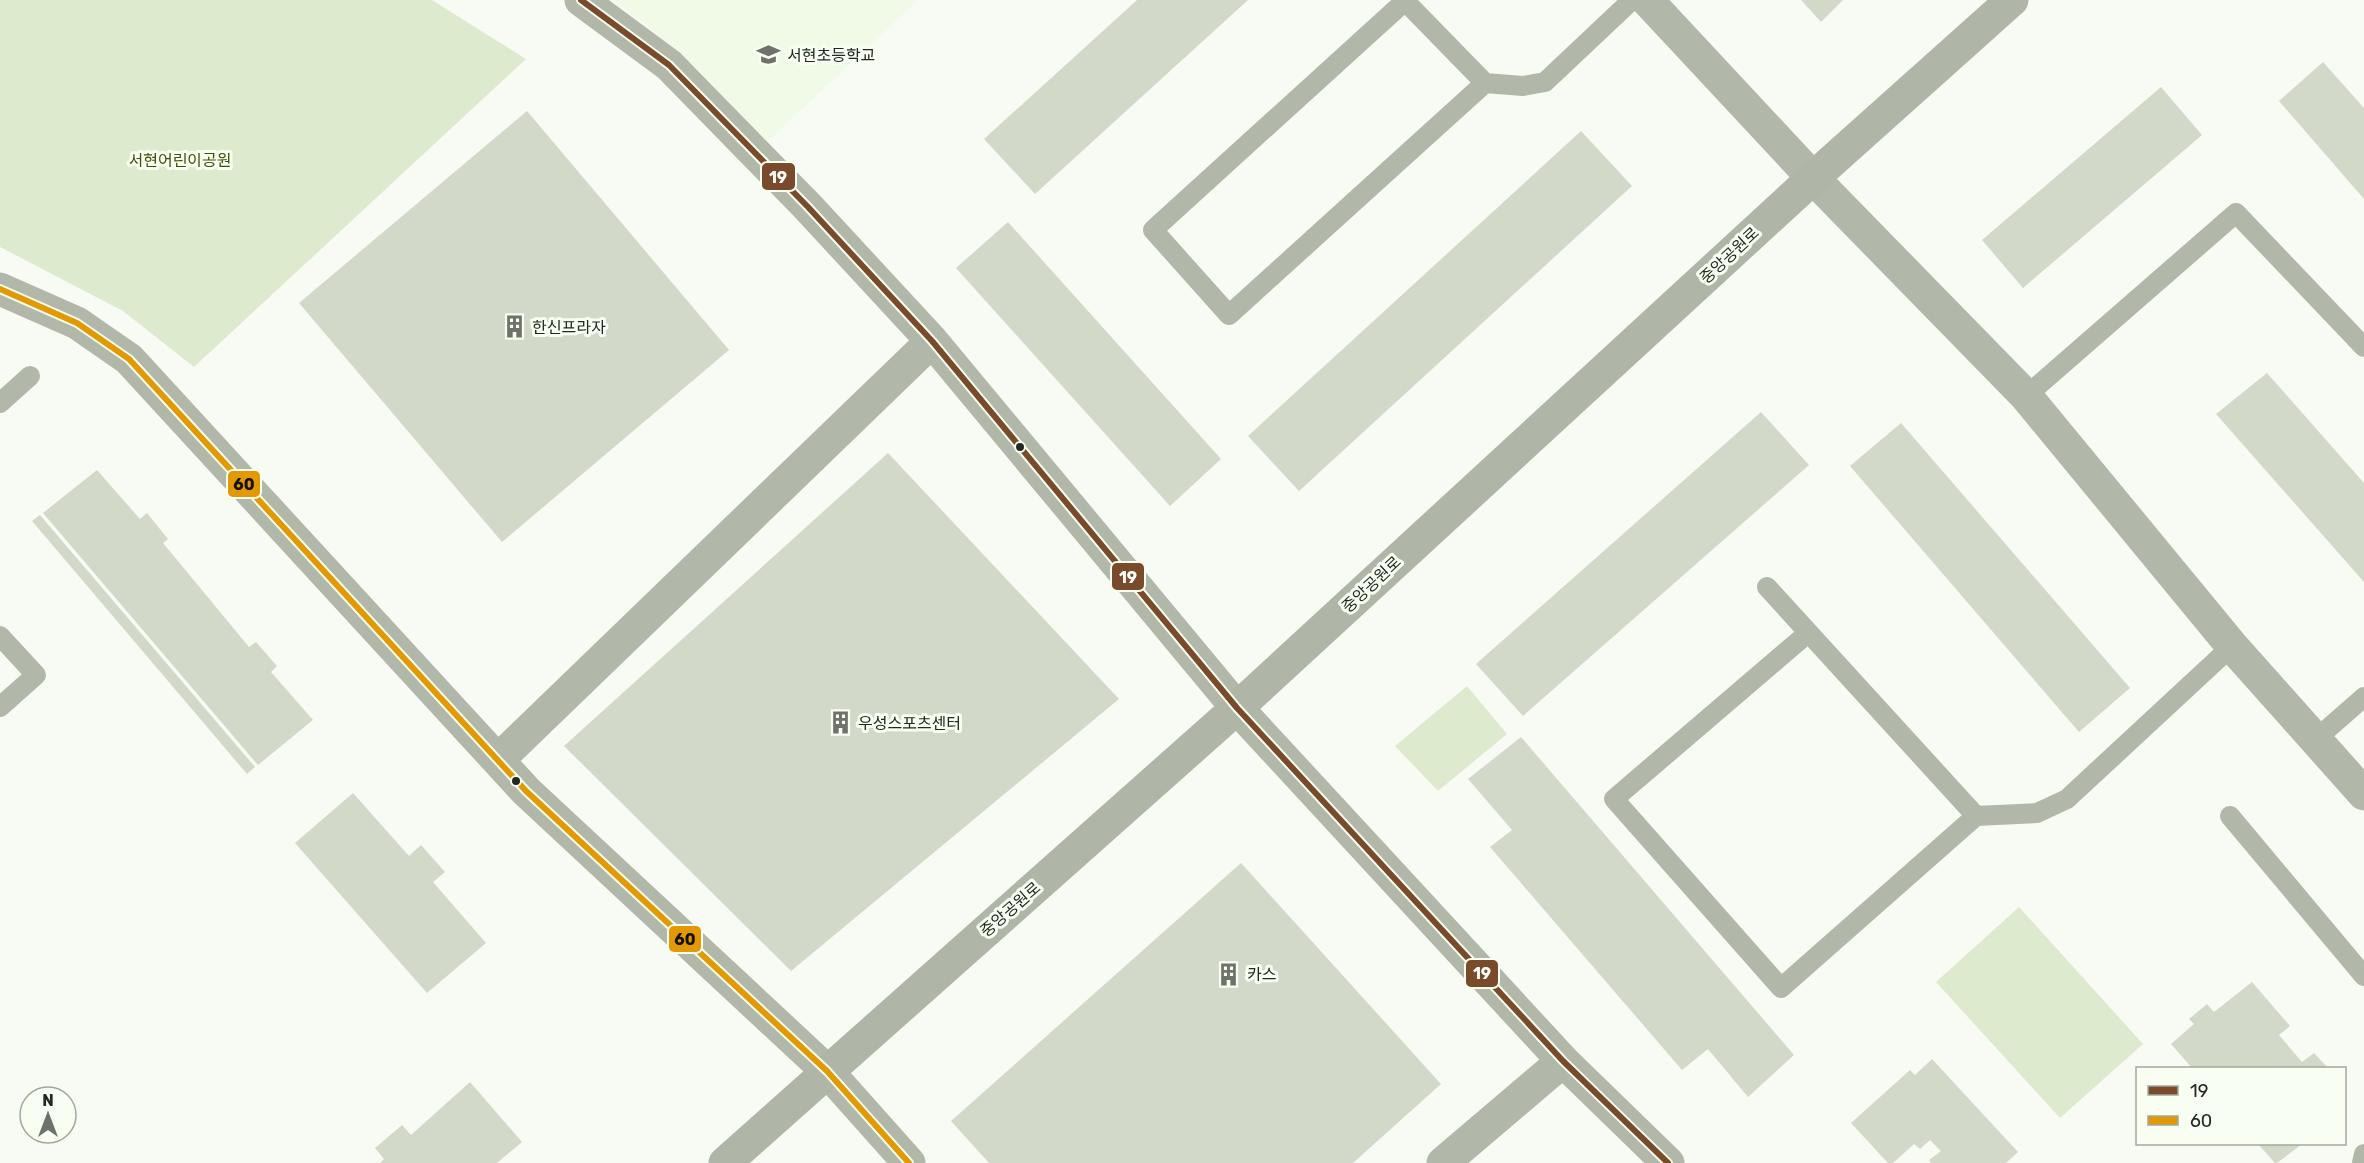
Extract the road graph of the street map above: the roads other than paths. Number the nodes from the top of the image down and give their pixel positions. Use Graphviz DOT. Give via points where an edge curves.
graph roads {
  1 [pos="581,0"];
  2 [pos="1406,0"];
  3 [pos="1632,0"];
  4 [pos="1647,0"];
  5 [pos="2012,0"];
  6 [pos="1485,83"];
  7 [pos="1813,178"];
  8 [pos="0,289"];
  9 [pos="932,341"];
  10 [pos="2364,347"];
  11 [pos="30,376"];
  12 [pos="2026,396"];
  13 [pos="0,403"];
  14 [pos="1767,587"];
  15 [pos="1808,633"];
  16 [pos="0,636"];
  17 [pos="2232,646"];
  18 [pos="2364,697"];
  19 [pos="0,707"];
  20 [pos="1237,708"];
  21 [pos="2316,739"];
  22 [pos="498,760"];
  23 [pos="2364,794"];
  24 [pos="1976,816"];
  25 [pos="2230,816"];
  26 [pos="2364,976"];
  27 [pos="1563,1061"];
  28 [pos="826,1071"];
  29 [pos="2364,1154"];
  30 [pos="725,1163"];
  31 [pos="909,1163"];
  32 [pos="1443,1163"];
  33 [pos="1668,1163"];
  34 [pos="2362,1163"];
  1 -- 9 [label="street" via="669,65"];
  2 -- 6 [label="lane"];
  2 -- 6 [label="lane" via="1153,230 1229,315"];
  3 -- 6 [label="lane" via="1545,82 1523,86"];
  4 -- 7 [label="street"];
  5 -- 7 [label="street, 중앙공원로"];
  7 -- 12 [label="street"];
  7 -- 20 [label="street, 중앙공원로"];
  8 -- 22 [label="street" via="77,323 129,360"];
  9 -- 20 [label="street"];
  9 -- 22 [label="street"];
  10 -- 12 [label="lane" via="2236,213"];
  11 -- 13 [label="lane"];
  12 -- 17 [label="street"];
  14 -- 15 [label="lane"];
  15 -- 24 [label="lane"];
  15 -- 24 [label="lane" via="1614,799 1781,988"];
  16 -- 19 [label="lane" via="36,675"];
  17 -- 21 [label="street"];
  17 -- 24 [label="lane" via="2067,799 2037,813"];
  18 -- 21 [label="lane"];
  20 -- 27 [label="street"];
  20 -- 28 [label="street, 중앙공원로"];
  21 -- 23 [label="street"];
  22 -- 28 [label="street"];
  25 -- 26 [label="lane"];
  27 -- 32 [label="street"];
  27 -- 33 [label="street"];
  28 -- 30 [label="street, 중앙공원로"];
  28 -- 31 [label="street"];
  29 -- 34 [label="lane"];
}
